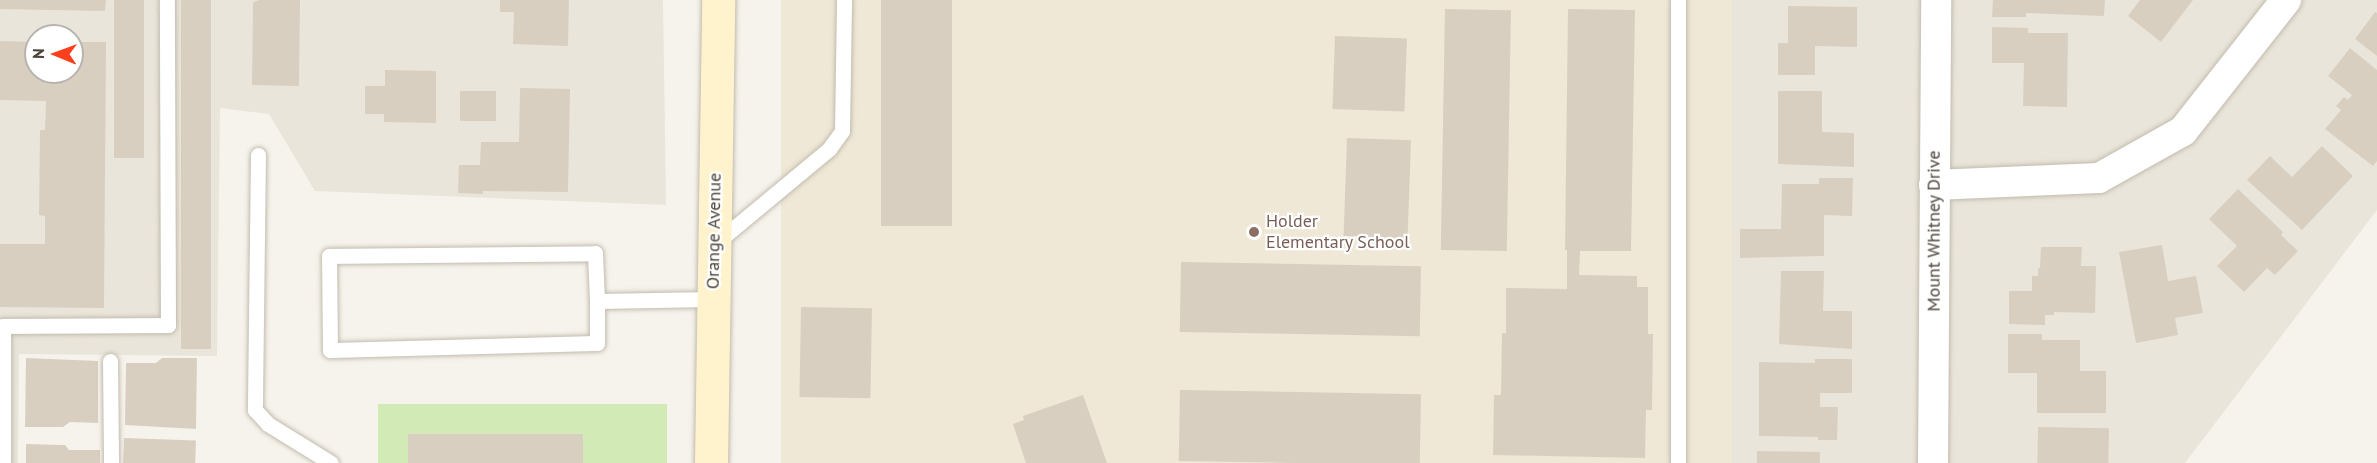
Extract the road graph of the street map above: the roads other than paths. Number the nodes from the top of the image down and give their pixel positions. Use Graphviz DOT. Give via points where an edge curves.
graph roads {
  1 [pos="167,0"];
  2 [pos="718,0"];
  3 [pos="844,0"];
  4 [pos="1678,0"];
  5 [pos="1936,0"];
  6 [pos="2286,0"];
  7 [pos="258,155"];
  8 [pos="1934,185"];
  9 [pos="714,244"];
  10 [pos="713,299"];
  11 [pos="597,301"];
  12 [pos="110,361"];
  13 [pos="3,463"];
  14 [pos="111,463"];
  15 [pos="331,463"];
  16 [pos="711,463"];
  17 [pos="1678,463"];
  18 [pos="1933,463"];
  1 -- 13 [label="lane" via="168,325 3,326"];
  2 -- 9 [label="main road, Orange Avenue"];
  3 -- 9 [label="lane" via="842,131 830,149"];
  4 -- 17 [label="lane"];
  5 -- 8 [label="street, Mount Whitney Drive"];
  6 -- 8 [label="street" via="2183,131 2099,178"];
  7 -- 15 [label="lane" via="255,410 268,424"];
  8 -- 18 [label="street, Mount Whitney Drive"];
  9 -- 10 [label="main road, Orange Avenue"];
  10 -- 11 [label="lane"];
  10 -- 16 [label="main road, Orange Avenue"];
  11 -- 11 [label="lane" via="595,253 329,256 330,350 597,343"];
  12 -- 14 [label="lane"];
}
